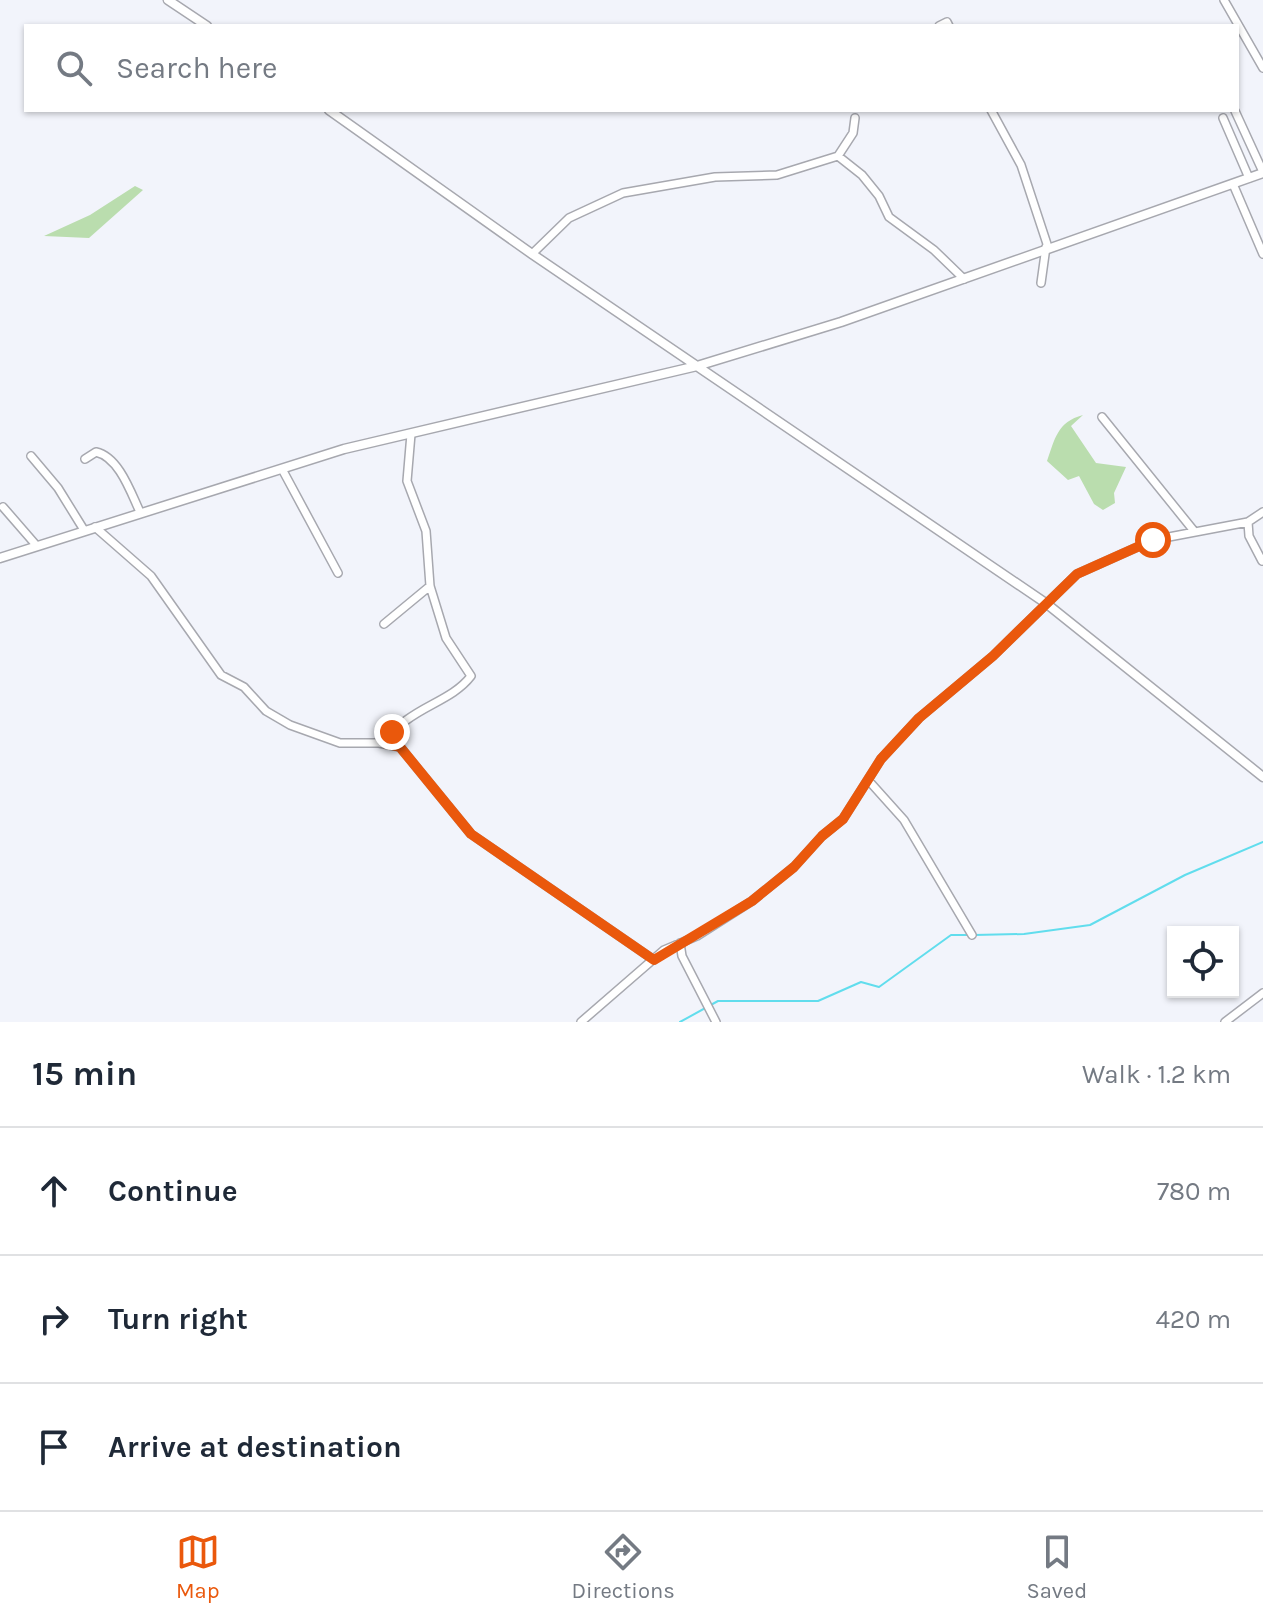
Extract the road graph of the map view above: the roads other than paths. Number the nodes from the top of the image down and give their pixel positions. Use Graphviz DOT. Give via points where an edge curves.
graph roads {
  1 [pos="168,0"];
  2 [pos="1224,0"];
  3 [pos="204,24"];
  4 [pos="1238,24"];
  5 [pos="1239,26"];
  6 [pos="1263,68"];
  7 [pos="332,112"];
  8 [pos="992,112"];
  9 [pos="1235,112"];
  10 [pos="855,118"];
  11 [pos="1223,118"];
  12 [pos="838,156"];
  13 [pos="1263,173"];
  14 [pos="1249,178"];
  15 [pos="1233,184"];
  16 [pos="940,241"];
  17 [pos="1047,247"];
  18 [pos="934,250"];
  19 [pos="532,254"];
  20 [pos="1263,254"];
  21 [pos="964,279"];
  22 [pos="1041,283"];
  23 [pos="697,366"];
  24 [pos="1102,417"];
  25 [pos="411,434"];
  26 [pos="31,456"];
  27 [pos="85,459"];
  28 [pos="282,469"];
  29 [pos="3,507"];
  30 [pos="140,512"];
  31 [pos="1263,512"];
  32 [pos="1248,522"];
  33 [pos="95,527"];
  34 [pos="84,530"];
  35 [pos="1194,531"];
  36 [pos="36,545"];
  37 [pos="0,558"];
  38 [pos="1262,561"];
  39 [pos="338,573"];
  40 [pos="430,586"];
  41 [pos="1047,604"];
  42 [pos="384,624"];
  43 [pos="387,744"];
  44 [pos="1263,777"];
  45 [pos="869,781"];
  46 [pos="972,935"];
  47 [pos="680,943"];
  48 [pos="654,960"];
  49 [pos="1263,993"];
  50 [pos="581,1022"];
  51 [pos="716,1022"];
  52 [pos="1225,1022"];
  1 -- 3 [label="street"];
  2 -- 4 [label="street"];
  5 -- 6 [label="street"];
  7 -- 19 [label="street"];
  8 -- 17 [label="street" via="1021,165"];
  9 -- 13 [label="street"];
  10 -- 12 [label="street" via="853,133"];
  11 -- 14 [label="street"];
  12 -- 18 [label="street" via="862,175 889,217"];
  12 -- 19 [label="street" via="777,175 715,177 623,193 569,218"];
  13 -- 14 [label="street"];
  14 -- 15 [label="street"];
  15 -- 17 [label="street"];
  15 -- 20 [label="street"];
  16 -- 18 [label="street"];
  17 -- 21 [label="street"];
  17 -- 22 [label="street"];
  18 -- 21 [label="street"];
  19 -- 23 [label="street"];
  21 -- 23 [label="street"];
  23 -- 25 [label="street"];
  23 -- 41 [label="street"];
  24 -- 35 [label="street"];
  25 -- 28 [label="street"];
  25 -- 40 [label="street" via="407,481 426,531"];
  26 -- 34 [label="street"];
  27 -- 30 [label="street" via="103,454 117,468"];
  28 -- 30 [label="street"];
  28 -- 39 [label="street"];
  29 -- 36 [label="street"];
  30 -- 33 [label="street"];
  31 -- 32 [label="street"];
  32 -- 35 [label="street"];
  32 -- 38 [label="street"];
  33 -- 34 [label="street"];
  33 -- 43 [label="street" via="151,576 221,675 244,687 266,711 340,743"];
  34 -- 36 [label="street"];
  35 -- 41 [label="street" via="1109,557 1077,574"];
  36 -- 37 [label="street"];
  40 -- 42 [label="street"];
  40 -- 43 [label="street" via="446,638 471,676 449,695 419,709 392,732"];
  41 -- 44 [label="street"];
  41 -- 45 [label="street" via="919,718 881,759"];
  43 -- 48 [label="street" via="400,747 471,834"];
  45 -- 46 [label="street" via="904,820"];
  45 -- 47 [label="street" via="843,819 794,867 752,901"];
  47 -- 48 [label="street"];
  47 -- 51 [label="street"];
  48 -- 50 [label="street"];
  49 -- 52 [label="street"];
}
